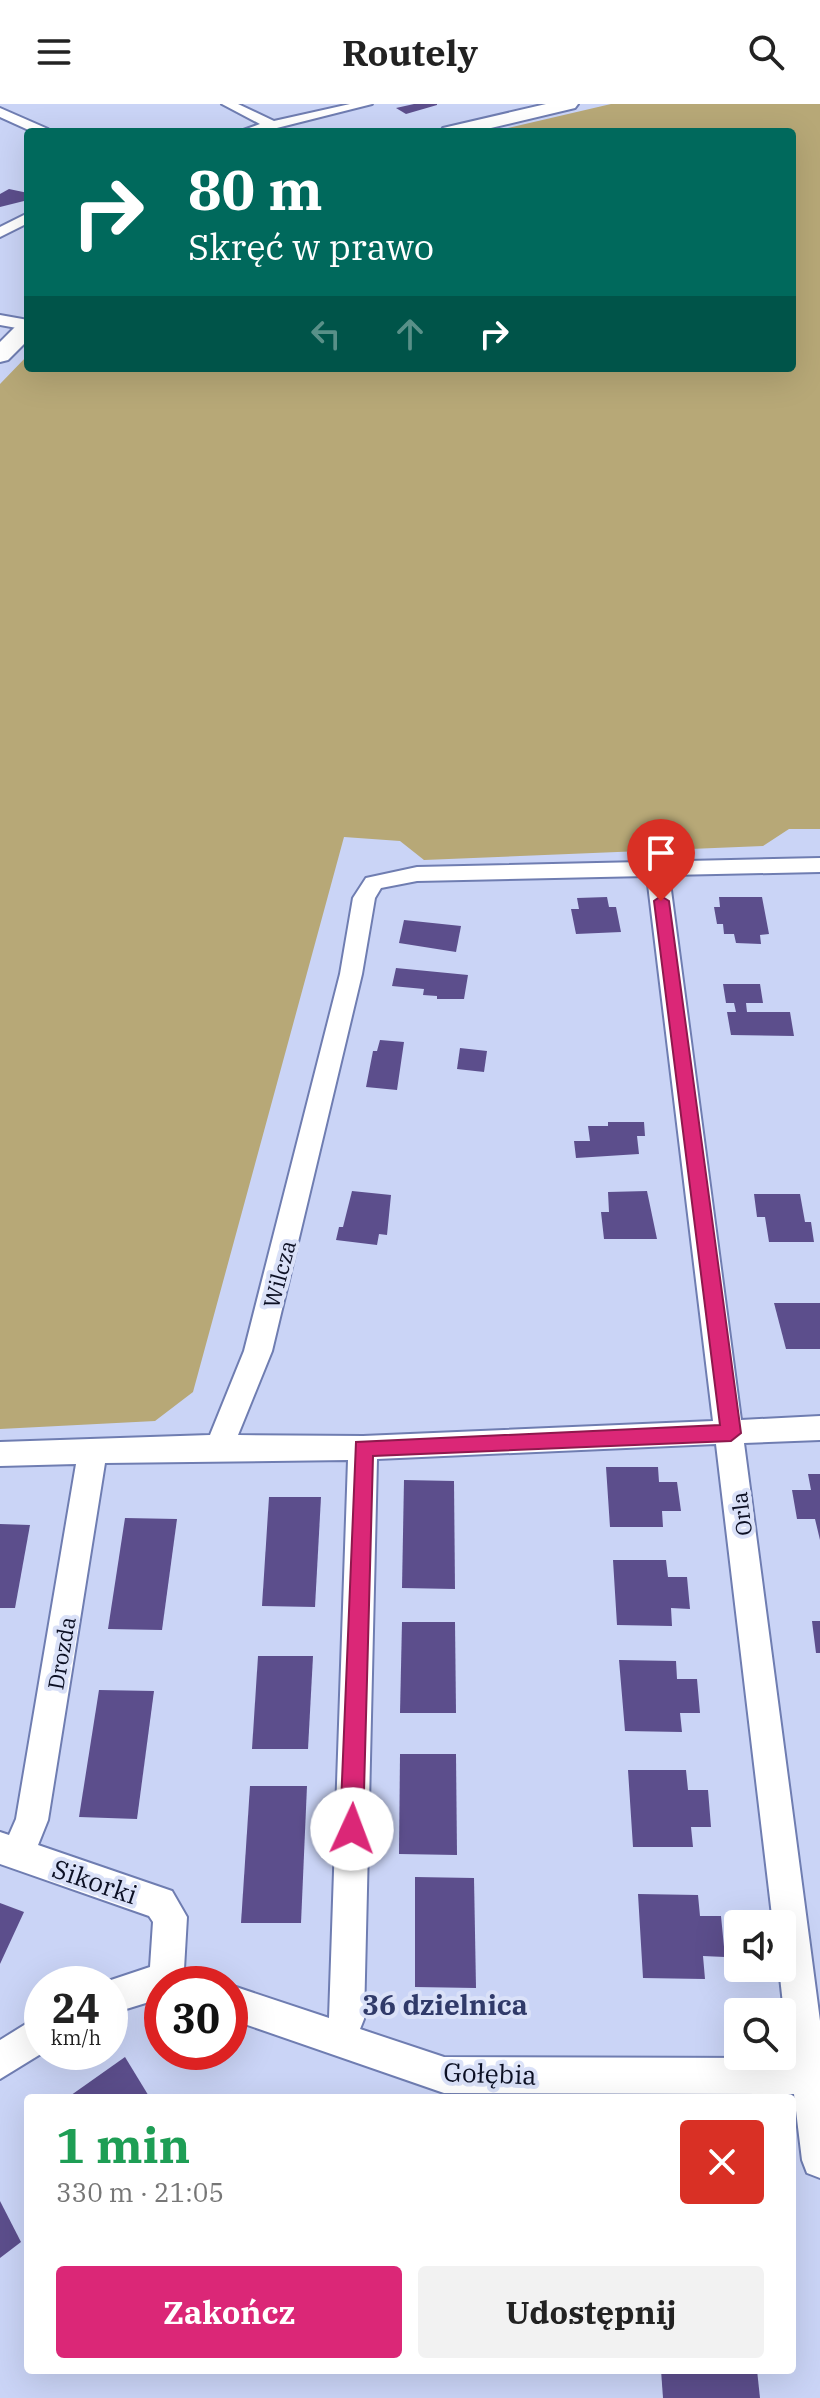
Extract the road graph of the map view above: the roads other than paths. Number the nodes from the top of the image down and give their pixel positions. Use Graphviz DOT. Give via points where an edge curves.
graph roads {
  1 [pos="228,104"];
  2 [pos="366,104"];
  3 [pos="569,104"];
  4 [pos="0,112"];
  5 [pos="272,125"];
  6 [pos="34,128"];
  7 [pos="260,128"];
  8 [pos="467,128"];
  9 [pos="24,219"];
  10 [pos="0,233"];
  11 [pos="0,320"];
  12 [pos="24,325"];
  13 [pos="24,330"];
  14 [pos="0,355"];
  15 [pos="820,865"];
  16 [pos="657,869"];
  17 [pos="820,1428"];
  18 [pos="731,1433"];
  19 [pos="220,1447"];
  20 [pos="363,1448"];
  21 [pos="93,1449"];
  22 [pos="0,1454"];
  23 [pos="8,1851"];
  24 [pos="172,1966"];
  25 [pos="248,2008"];
  26 [pos="339,2040"];
  27 [pos="24,2044"];
  28 [pos="0,2061"];
  29 [pos="815,2076"];
  30 [pos="820,2160"];
  1 -- 5 [label="street"];
  2 -- 5 [label="street"];
  3 -- 8 [label="main road"];
  4 -- 6 [label="street"];
  5 -- 7 [label="street"];
  9 -- 10 [label="street"];
  11 -- 12 [label="street"];
  13 -- 14 [label="main road"];
  15 -- 16 [label="street"];
  16 -- 18 [label="street, Orla"];
  16 -- 19 [label="street, Wilcza" via="417,874 374,883 364,898 337,1033 258,1351"];
  17 -- 18 [label="street"];
  18 -- 20 [label="street"];
  18 -- 29 [label="street, Orla"];
  19 -- 20 [label="street"];
  19 -- 21 [label="street"];
  20 -- 26 [label="street" via="346,2019"];
  21 -- 22 [label="street"];
  21 -- 23 [label="street, Drozda" via="32,1820"];
  23 -- 24 [label="street, Sikorki" via="160,1903 170,1917"];
  25 -- 26 [label="street, Gołębia"];
  26 -- 29 [label="street, Gołębia" via="444,2075"];
  27 -- 28 [label="street"];
  29 -- 30 [label="street, Orla"];
}
